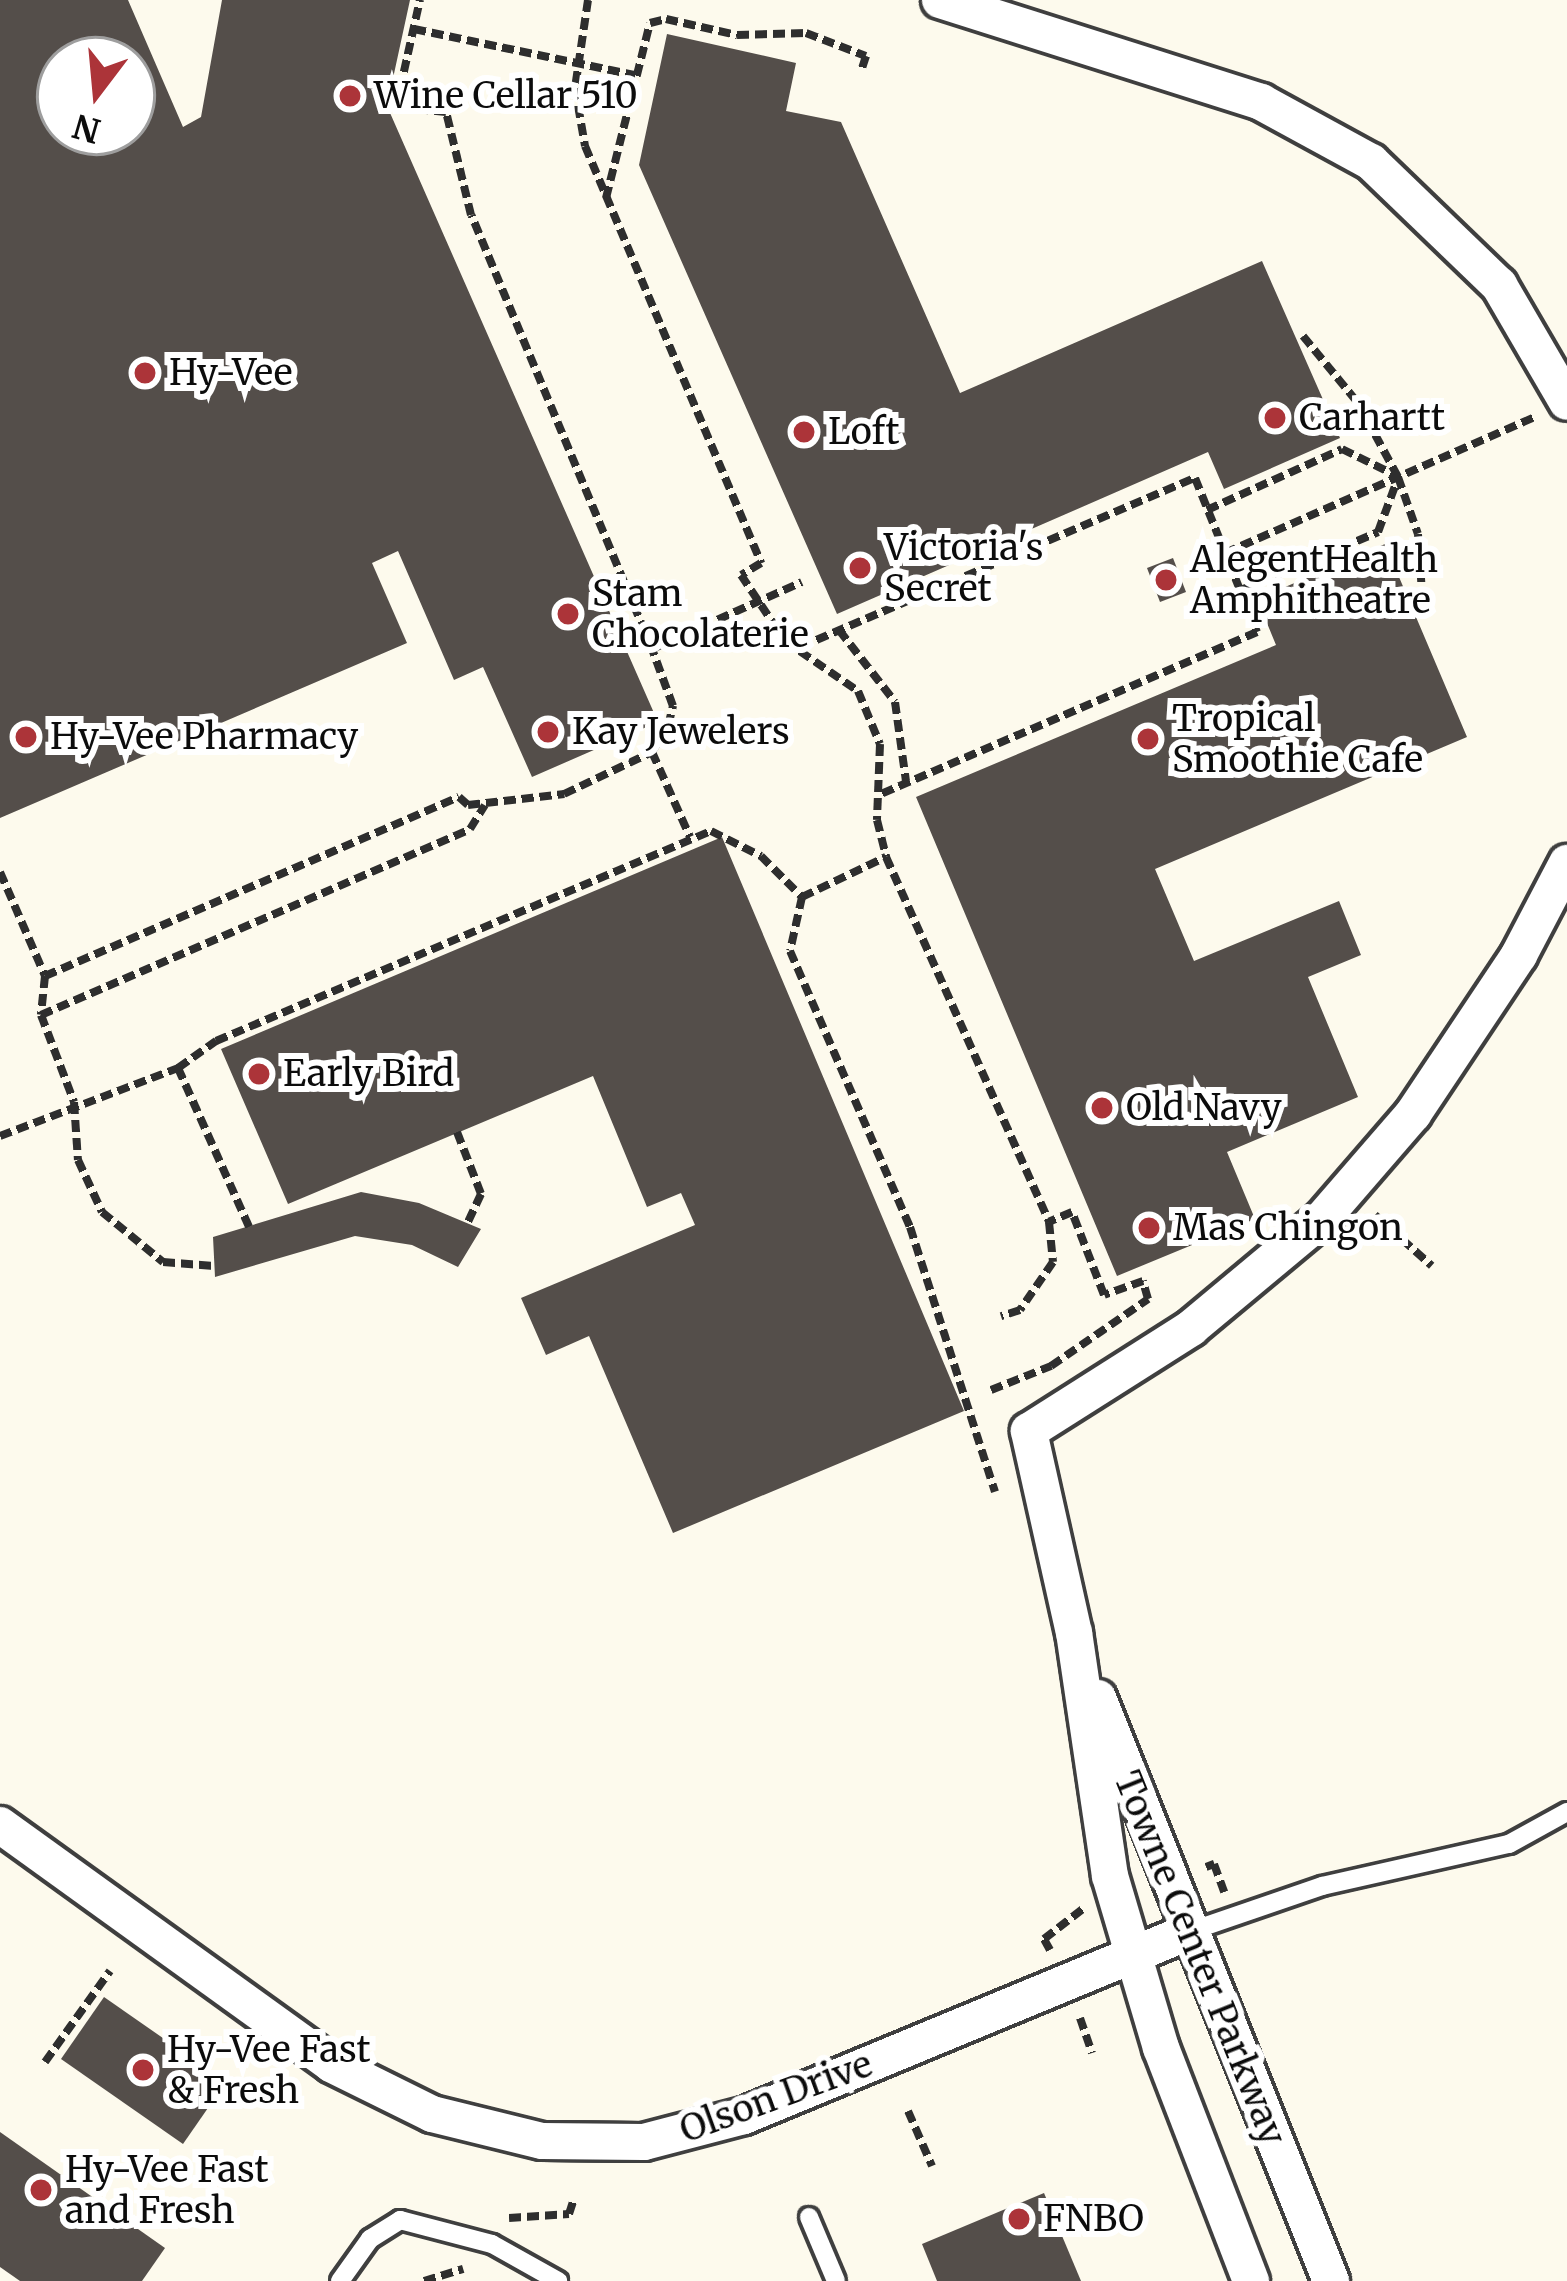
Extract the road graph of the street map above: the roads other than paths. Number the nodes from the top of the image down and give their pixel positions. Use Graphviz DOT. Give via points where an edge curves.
graph roads {
  1 [pos="940,0"];
  2 [pos="1558,406"];
  3 [pos="1567,863"];
  4 [pos="1074,1633"];
  5 [pos="1567,1812"];
  6 [pos="0,1826"];
  7 [pos="1188,1932"];
  8 [pos="1131,1956"];
  9 [pos="809,2217"];
  10 [pos="340,2281"];
  11 [pos="559,2281"];
  12 [pos="836,2281"];
  13 [pos="1251,2281"];
  14 [pos="1331,2281"];
  1 -- 2 [label="street" via="1261,102 1371,162 1499,285"];
  3 -- 4 [label="street, Towne Center Parkway" via="1520,955 1413,1114 1323,1218 1191,1328 1029,1431"];
  4 -- 7 [label="street, Towne Center Parkway"];
  4 -- 8 [label="street, Towne Center Parkway" via="1102,1831"];
  5 -- 7 [label="lane" via="1510,1844 1322,1886"];
  6 -- 8 [label="street, Olson Drive" via="331,2064 432,2114 542,2140 644,2142 745,2116"];
  7 -- 8 [label="street, Olson Drive"];
  7 -- 14 [label="street, Towne Center Parkway"];
  8 -- 13 [label="street, Towne Center Parkway"];
  9 -- 12 [label="lane"];
  10 -- 11 [label="lane" via="370,2239 400,2220 492,2243"];
}
